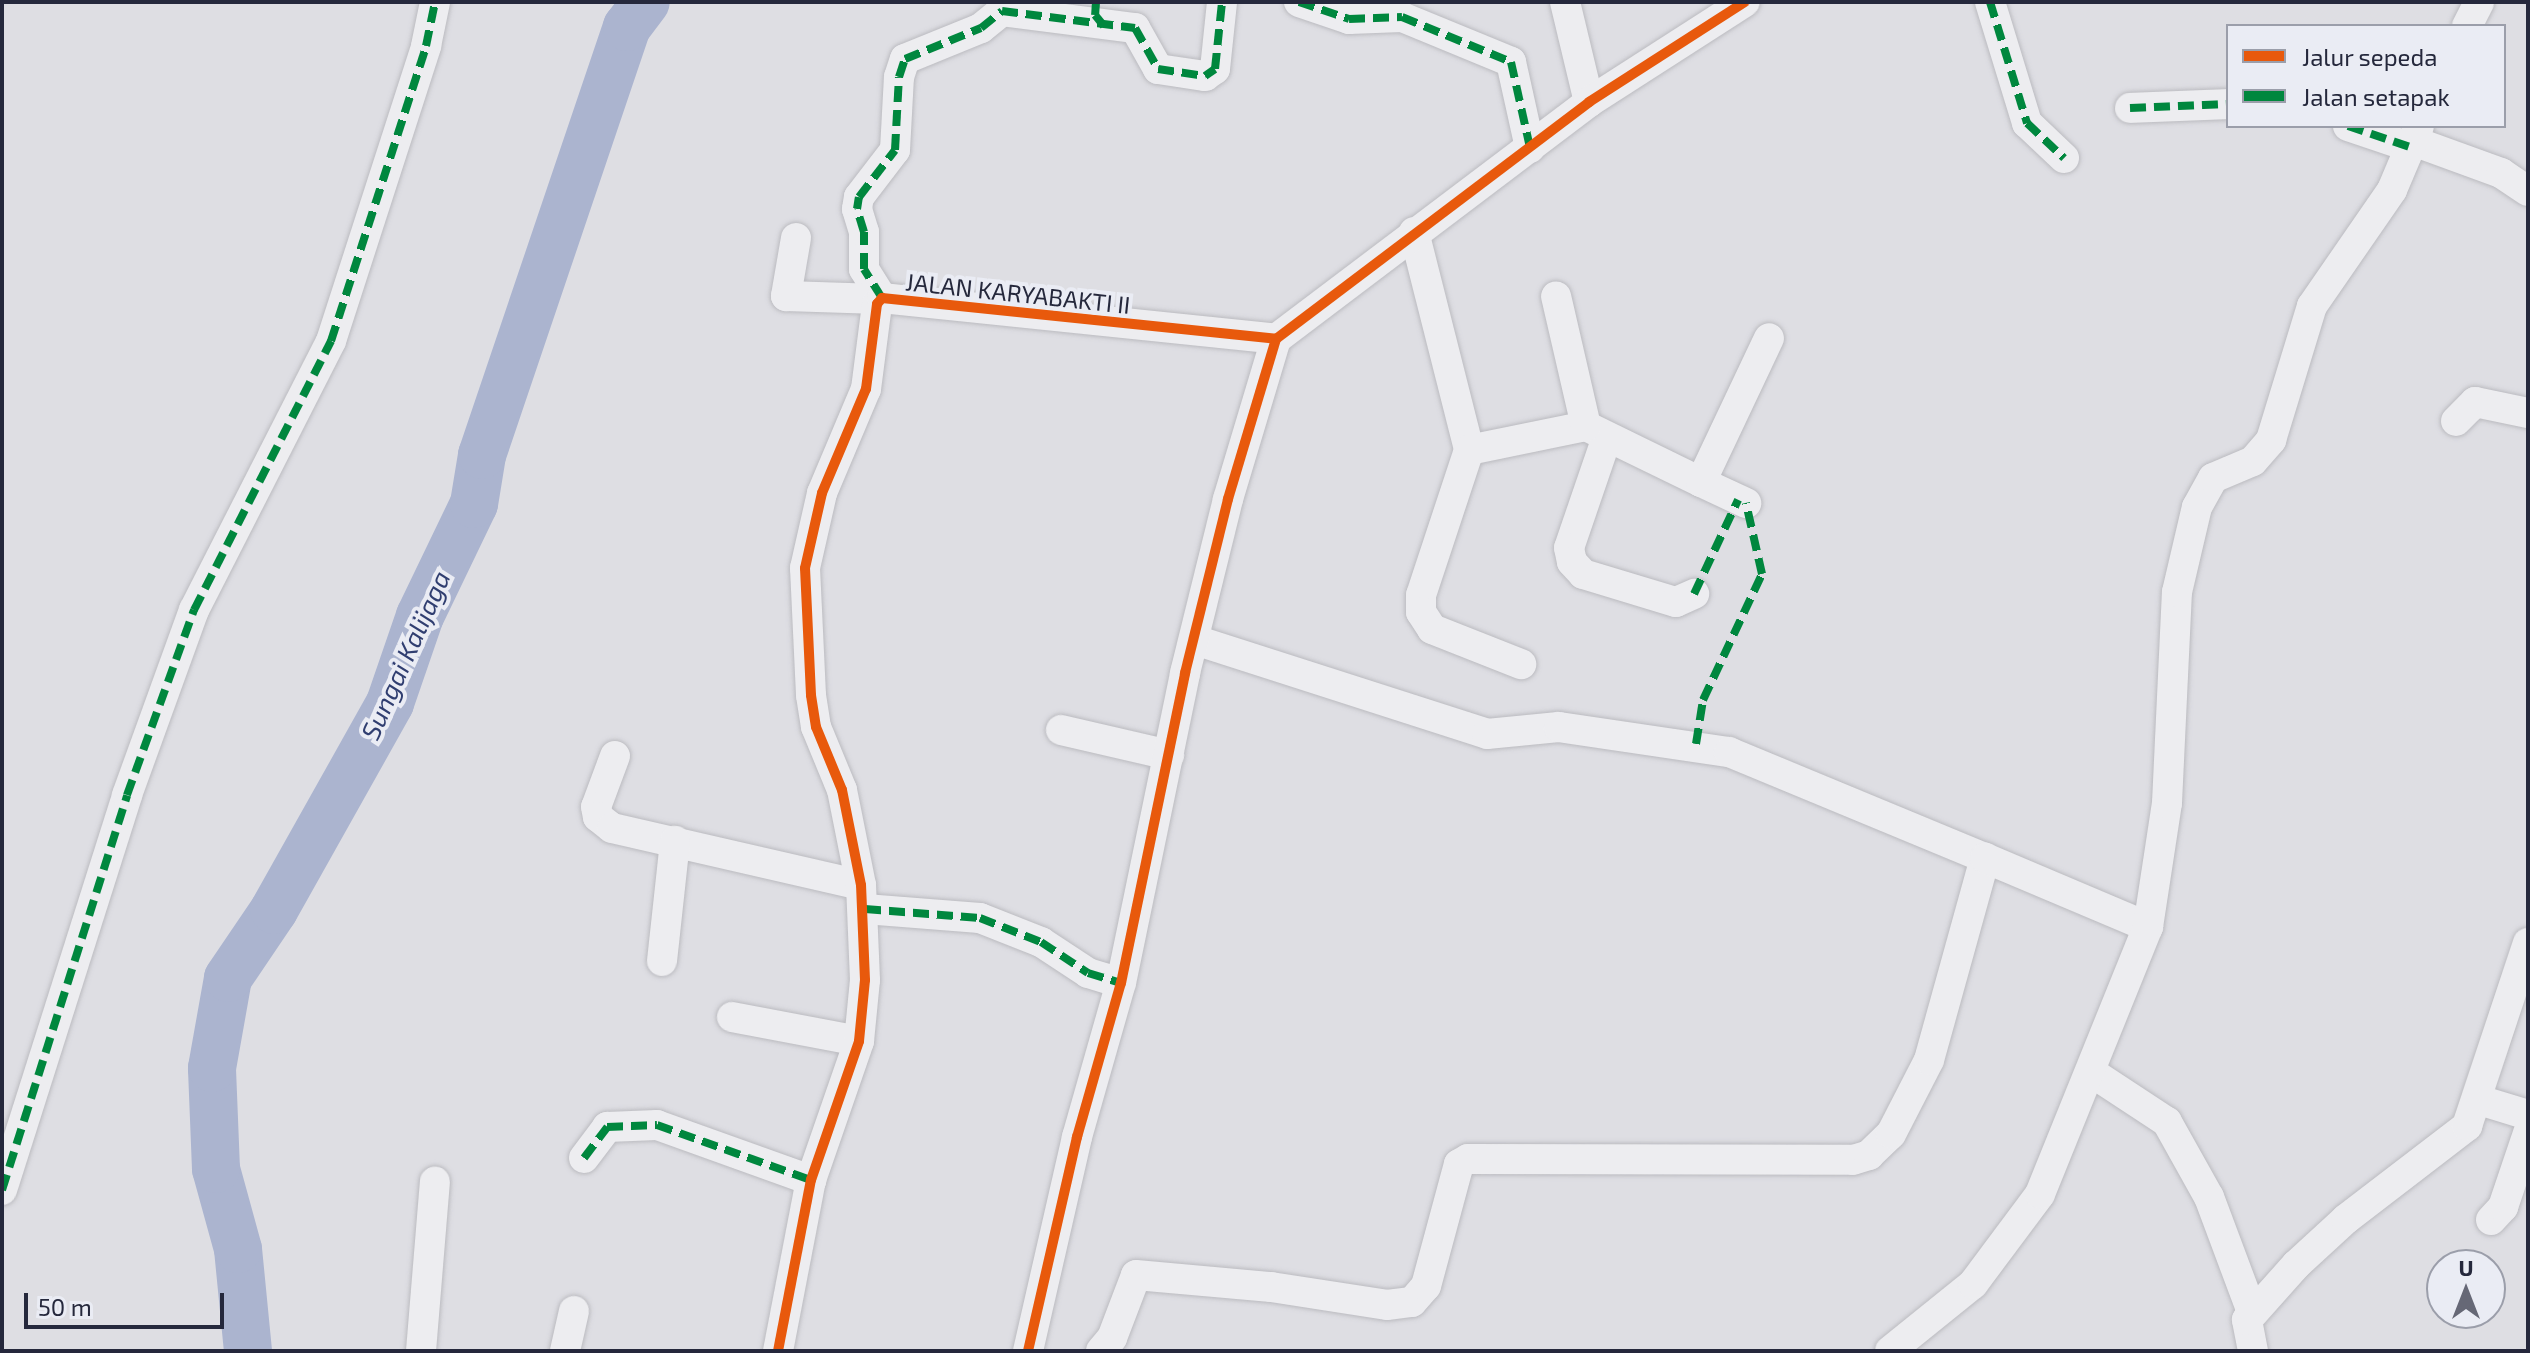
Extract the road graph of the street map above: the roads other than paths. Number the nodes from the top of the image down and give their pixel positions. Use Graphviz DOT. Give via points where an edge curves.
graph roads {
  1 [pos="435,2"];
  2 [pos="1222,2"];
  3 [pos="1299,2"];
  4 [pos="1565,2"];
  5 [pos="1745,2"];
  6 [pos="1990,2"];
  7 [pos="2479,2"];
  8 [pos="1100,14"];
  9 [pos="2468,24"];
  10 [pos="1589,102"];
  11 [pos="2226,104"];
  12 [pos="2130,108"];
  13 [pos="2359,128"];
  14 [pos="2414,138"];
  15 [pos="1530,148"];
  16 [pos="2064,158"];
  17 [pos="2528,191"];
  18 [pos="1414,232"];
  19 [pos="796,238"];
  20 [pos="1556,296"];
  21 [pos="880,298"];
  22 [pos="1769,338"];
  23 [pos="1276,339"];
  24 [pos="2528,413"];
  25 [pos="2456,421"];
  26 [pos="1597,431"];
  27 [pos="1469,450"];
  28 [pos="1701,482"];
  29 [pos="1746,503"];
  30 [pos="1694,594"];
  31 [pos="1195,640"];
  32 [pos="1521,664"];
  33 [pos="1061,730"];
  34 [pos="1169,755"];
  35 [pos="615,756"];
  36 [pos="675,841"];
  37 [pos="1985,858"];
  38 [pos="863,897"];
  39 [pos="2148,927"];
  40 [pos="2528,943"];
  41 [pos="662,961"];
  42 [pos="1121,983"];
  43 [pos="732,1017"];
  44 [pos="859,1041"];
  45 [pos="2091,1072"];
  46 [pos="2479,1100"];
  47 [pos="2528,1115"];
  48 [pos="2528,1133"];
  49 [pos="584,1158"];
  50 [pos="811,1180"];
  51 [pos="435,1182"];
  52 [pos="2,1190"];
  53 [pos="2491,1220"];
  54 [pos="574,1311"];
  55 [pos="2252,1312"];
  56 [pos="421,1351"];
  57 [pos="565,1351"];
  58 [pos="778,1351"];
  59 [pos="1028,1351"];
  60 [pos="1101,1351"];
  61 [pos="1890,1351"];
  62 [pos="2253,1351"];
  1 -- 52 [label="street" via="426,46 331,341 194,610 127,795"];
  2 -- 8 [label="street" via="1215,69 1205,76 1158,69 1141,31"];
  3 -- 15 [label="street" via="1349,19 1402,17 1511,62"];
  4 -- 10 [label="street"];
  5 -- 10 [label="street"];
  6 -- 16 [label="street" via="2027,123"];
  7 -- 9 [label="street"];
  8 -- 21 [label="street" via="1002,11 981,28 905,59 895,150 859,197 857,209 864,232 864,269"];
  10 -- 15 [label="street"];
  11 -- 12 [label="street"];
  13 -- 14 [label="street"];
  14 -- 17 [label="street" via="2501,173"];
  14 -- 39 [label="street" via="2392,190 2312,306 2271,440 2253,461 2213,478 2197,507 2177,592 2167,803"];
  15 -- 18 [label="street"];
  18 -- 23 [label="street"];
  18 -- 27 [label="street"];
  19 -- 21 [label="street" via="786,296"];
  20 -- 26 [label="street"];
  21 -- 23 [label="street, JALAN KARYABAKTI II"];
  21 -- 38 [label="street, JALAN KARYABAKTI II" via="866,389 822,493 805,568 816,727 842,790"];
  22 -- 28 [label="street"];
  23 -- 31 [label="street" via="1228,499"];
  24 -- 25 [label="street" via="2475,402"];
  26 -- 27 [label="street"];
  26 -- 28 [label="street"];
  26 -- 30 [label="street" via="1569,548 1572,562 1583,574 1676,602"];
  27 -- 32 [label="street" via="1421,595 1421,612 1432,629"];
  28 -- 29 [label="street"];
  31 -- 34 [label="street"];
  31 -- 37 [label="street" via="1487,734 1559,727 1729,752"];
  33 -- 34 [label="street"];
  34 -- 42 [label="street"];
  35 -- 36 [label="street" via="599,796 598,817 612,828"];
  36 -- 38 [label="street"];
  36 -- 41 [label="street"];
  37 -- 39 [label="street"];
  37 -- 60 [label="street" via="1929,1060 1891,1134 1869,1155 1853,1160 1468,1159 1459,1164 1426,1286 1412,1302 1387,1305 1271,1287 1136,1275 1112,1338"];
  38 -- 42 [label="street" via="980,918 1041,942 1088,973"];
  38 -- 44 [label="street, JALAN KARYABAKTI II"];
  39 -- 45 [label="street"];
  40 -- 46 [label="street"];
  42 -- 59 [label="street" via="1077,1137"];
  43 -- 44 [label="street"];
  44 -- 50 [label="street, JALAN KARYABAKTI II"];
  45 -- 55 [label="street" via="2167,1122 2209,1197"];
  45 -- 61 [label="street" via="2040,1194 2009,1240 1973,1284"];
  46 -- 47 [label="street"];
  46 -- 55 [label="street" via="2459,1134 2346,1219"];
  48 -- 53 [label="street" via="2503,1207"];
  49 -- 50 [label="street" via="607,1127 657,1125"];
  50 -- 58 [label="street, JALAN KARYABAKTI II"];
  51 -- 56 [label="street"];
  54 -- 57 [label="street"];
  55 -- 62 [label="street" via="2246,1329"];
}
